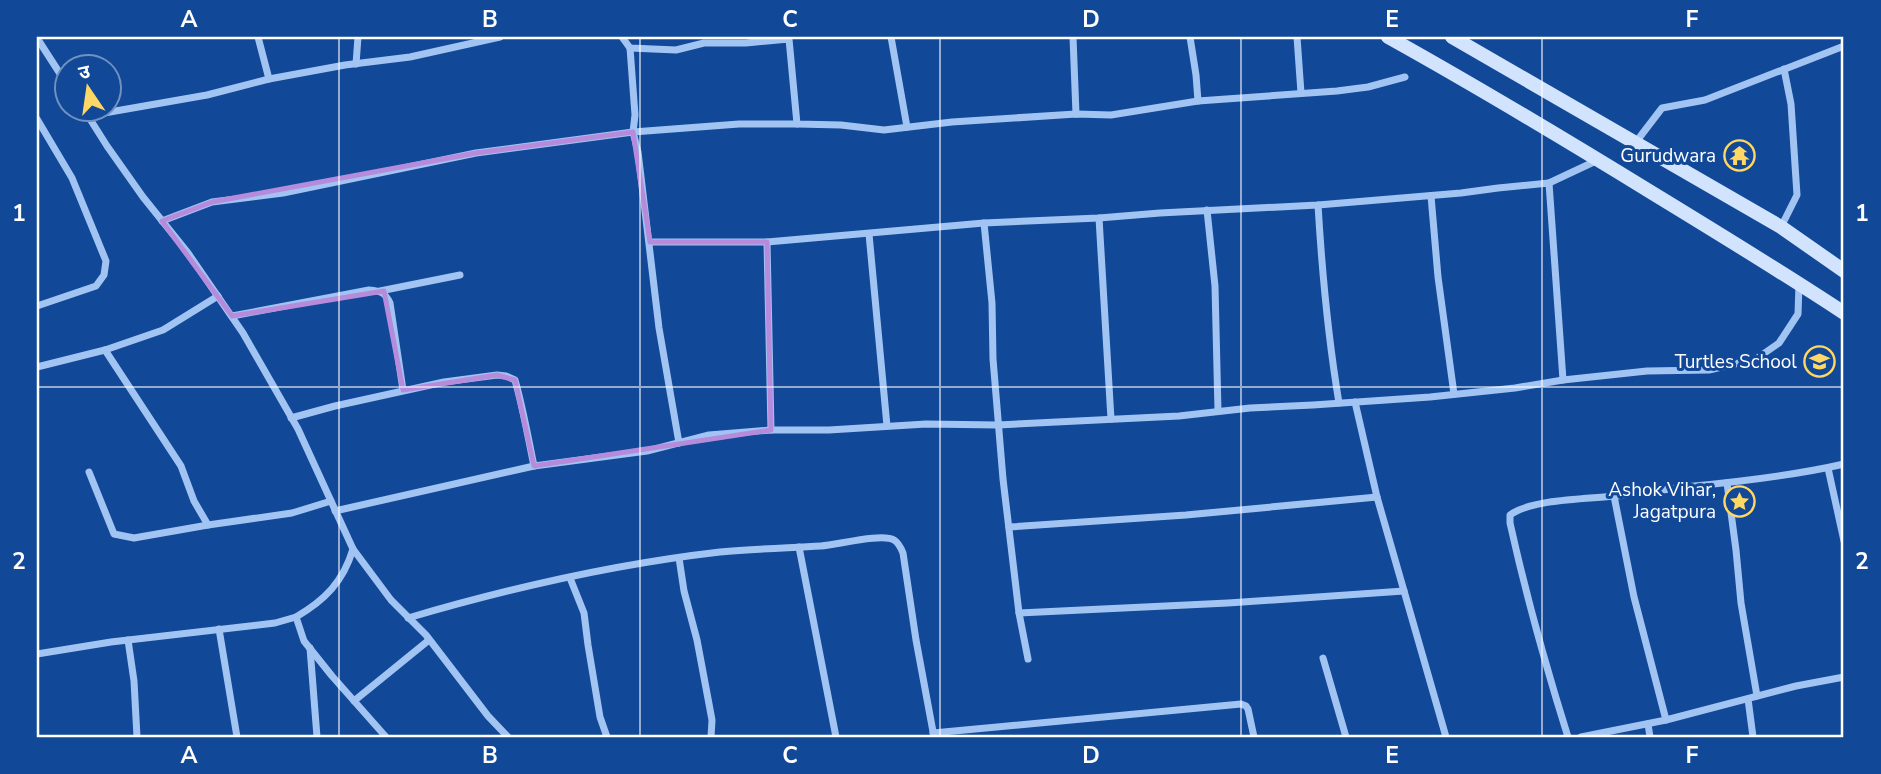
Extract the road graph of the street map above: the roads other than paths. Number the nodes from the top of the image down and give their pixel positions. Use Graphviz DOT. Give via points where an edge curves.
graph roads {
  1 [pos="258,37"];
  2 [pos="358,37"];
  3 [pos="500,37"];
  4 [pos="622,37"];
  5 [pos="891,37"];
  6 [pos="1073,37"];
  7 [pos="1190,37"];
  8 [pos="1297,37"];
  9 [pos="1388,37"];
  10 [pos="1452,37"];
  11 [pos="37,38"];
  12 [pos="789,38"];
  13 [pos="704,40"];
  14 [pos="1844,46"];
  15 [pos="630,48"];
  16 [pos="52,61"];
  17 [pos="356,64"];
  18 [pos="1784,69"];
  19 [pos="1405,77"];
  20 [pos="269,79"];
  21 [pos="1301,93"];
  22 [pos="1198,101"];
  23 [pos="122,107"];
  24 [pos="1076,114"];
  25 [pos="37,119"];
  26 [pos="91,122"];
  27 [pos="797,124"];
  28 [pos="907,127"];
  29 [pos="633,132"];
  30 [pos="1636,142"];
  31 [pos="1598,160"];
  32 [pos="1549,183"];
  33 [pos="1431,196"];
  34 [pos="1318,205"];
  35 [pos="1208,210"];
  36 [pos="1099,218"];
  37 [pos="162,221"];
  38 [pos="984,223"];
  39 [pos="1781,227"];
  40 [pos="869,234"];
  41 [pos="650,242"];
  42 [pos="767,242"];
  43 [pos="1844,271"];
  44 [pos="460,275"];
  45 [pos="1799,283"];
  46 [pos="380,291"];
  47 [pos="218,296"];
  48 [pos="37,306"];
  49 [pos="1844,313"];
  50 [pos="232,316"];
  51 [pos="106,350"];
  52 [pos="37,368"];
  53 [pos="1563,380"];
  54 [pos="403,390"];
  55 [pos="1454,394"];
  56 [pos="1355,402"];
  57 [pos="1339,403"];
  58 [pos="1218,411"];
  59 [pos="291,418"];
  60 [pos="1111,419"];
  61 [pos="998,425"];
  62 [pos="887,426"];
  63 [pos="771,430"];
  64 [pos="679,443"];
  65 [pos="1844,464"];
  66 [pos="534,466"];
  67 [pos="1828,468"];
  68 [pos="89,472"];
  69 [pos="1727,483"];
  70 [pos="1614,496"];
  71 [pos="1377,497"];
  72 [pos="331,501"];
  73 [pos="335,511"];
  74 [pos="208,525"];
  75 [pos="1009,527"];
  76 [pos="1844,541"];
  77 [pos="799,547"];
  78 [pos="353,549"];
  79 [pos="678,558"];
  80 [pos="570,578"];
  81 [pos="1404,591"];
  82 [pos="1019,613"];
  83 [pos="296,617"];
  84 [pos="408,618"];
  85 [pos="219,629"];
  86 [pos="128,640"];
  87 [pos="429,640"];
  88 [pos="310,647"];
  89 [pos="37,654"];
  90 [pos="1323,658"];
  91 [pos="1028,659"];
  92 [pos="1844,677"];
  93 [pos="1757,696"];
  94 [pos="1748,699"];
  95 [pos="354,701"];
  96 [pos="1666,720"];
  97 [pos="1648,724"];
  98 [pos="934,735"];
  99 [pos="137,737"];
  100 [pos="237,737"];
  101 [pos="317,737"];
  102 [pos="386,737"];
  103 [pos="508,737"];
  104 [pos="607,737"];
  105 [pos="711,737"];
  106 [pos="836,737"];
  107 [pos="1254,737"];
  108 [pos="1346,737"];
  109 [pos="1446,737"];
  110 [pos="1568,737"];
  111 [pos="1581,737"];
  112 [pos="1650,737"];
  113 [pos="1753,737"];
  1 -- 20 [label="street"];
  2 -- 17 [label="street"];
  3 -- 17 [label="street"];
  4 -- 15 [label="street"];
  5 -- 28 [label="street"];
  6 -- 24 [label="street"];
  7 -- 22 [label="street"];
  8 -- 21 [label="street"];
  9 -- 31 [label="main road"];
  10 -- 30 [label="main road"];
  11 -- 16 [label="street"];
  12 -- 13 [label="street" via="746,43"];
  12 -- 27 [label="street"];
  13 -- 15 [label="street" via="676,50"];
  14 -- 18 [label="street"];
  15 -- 29 [label="street"];
  17 -- 20 [label="street"];
  18 -- 30 [label="street" via="1705,100 1662,108"];
  18 -- 39 [label="street" via="1797,195"];
  19 -- 21 [label="street" via="1368,87"];
  20 -- 23 [label="street" via="207,95"];
  21 -- 22 [label="street"];
  22 -- 24 [label="street" via="1111,114"];
  24 -- 28 [label="street"];
  25 -- 48 [label="street" via="72,178 106,261 96,286"];
  26 -- 37 [label="street"];
  27 -- 28 [label="street" via="884,130"];
  27 -- 29 [label="street"];
  29 -- 37 [label="street" via="476,153 283,193 212,202"];
  29 -- 41 [label="street"];
  30 -- 39 [label="main road"];
  31 -- 32 [label="street"];
  31 -- 45 [label="main road"];
  32 -- 33 [label="street"];
  32 -- 53 [label="street"];
  33 -- 34 [label="street"];
  33 -- 55 [label="street"];
  34 -- 35 [label="street"];
  34 -- 57 [label="street" via="1323,290"];
  35 -- 36 [label="street"];
  35 -- 58 [label="street"];
  36 -- 38 [label="street"];
  36 -- 60 [label="street"];
  37 -- 47 [label="street"];
  38 -- 40 [label="street"];
  38 -- 61 [label="street"];
  39 -- 43 [label="main road"];
  40 -- 42 [label="street"];
  40 -- 62 [label="street"];
  41 -- 42 [label="street"];
  41 -- 64 [label="street"];
  42 -- 63 [label="street"];
  44 -- 46 [label="street"];
  45 -- 49 [label="main road"];
  45 -- 53 [label="street" via="1798,314 1779,342 1756,359 1709,370"];
  46 -- 50 [label="street"];
  46 -- 54 [label="street" via="390,303"];
  47 -- 50 [label="street"];
  47 -- 51 [label="street" via="163,330"];
  50 -- 59 [label="street"];
  51 -- 52 [label="street"];
  51 -- 74 [label="street" via="181,466"];
  53 -- 55 [label="street"];
  54 -- 59 [label="street"];
  54 -- 66 [label="street" via="498,375 515,380"];
  55 -- 56 [label="street"];
  56 -- 57 [label="street"];
  56 -- 71 [label="street"];
  57 -- 58 [label="street"];
  58 -- 60 [label="street"];
  59 -- 72 [label="street"];
  60 -- 61 [label="street"];
  61 -- 62 [label="street"];
  61 -- 75 [label="street"];
  62 -- 63 [label="street"];
  63 -- 64 [label="street" via="709,435"];
  64 -- 66 [label="street"];
  65 -- 67 [label="street"];
  66 -- 73 [label="street"];
  67 -- 69 [label="street"];
  67 -- 76 [label="street"];
  68 -- 74 [label="street" via="114,534 134,538"];
  69 -- 70 [label="street"];
  69 -- 93 [label="street"];
  70 -- 96 [label="street"];
  70 -- 110 [label="street" via="1522,508 1510,516 1521,573"];
  71 -- 75 [label="street"];
  71 -- 81 [label="street"];
  72 -- 73 [label="street"];
  72 -- 74 [label="street" via="292,513"];
  73 -- 78 [label="street"];
  75 -- 82 [label="street"];
  77 -- 79 [label="street"];
  77 -- 98 [label="street" via="884,537 900,545"];
  77 -- 106 [label="street"];
  78 -- 83 [label="street" via="334,586 318,604"];
  78 -- 84 [label="street"];
  79 -- 80 [label="street"];
  79 -- 105 [label="street" via="712,720"];
  80 -- 84 [label="street"];
  80 -- 104 [label="street" via="584,613"];
  81 -- 82 [label="street"];
  81 -- 109 [label="street"];
  82 -- 91 [label="street"];
  83 -- 85 [label="street"];
  83 -- 88 [label="street"];
  84 -- 87 [label="street"];
  85 -- 86 [label="street"];
  85 -- 100 [label="street"];
  86 -- 89 [label="street"];
  86 -- 99 [label="street"];
  87 -- 95 [label="street"];
  87 -- 103 [label="street"];
  88 -- 95 [label="street"];
  88 -- 101 [label="street"];
  90 -- 108 [label="street"];
  92 -- 93 [label="street"];
  93 -- 94 [label="street"];
  94 -- 96 [label="street"];
  94 -- 113 [label="street"];
  95 -- 102 [label="street"];
  96 -- 97 [label="street"];
  97 -- 111 [label="street"];
  97 -- 112 [label="street"];
  98 -- 107 [label="street" via="1241,704 1248,709"];
}
